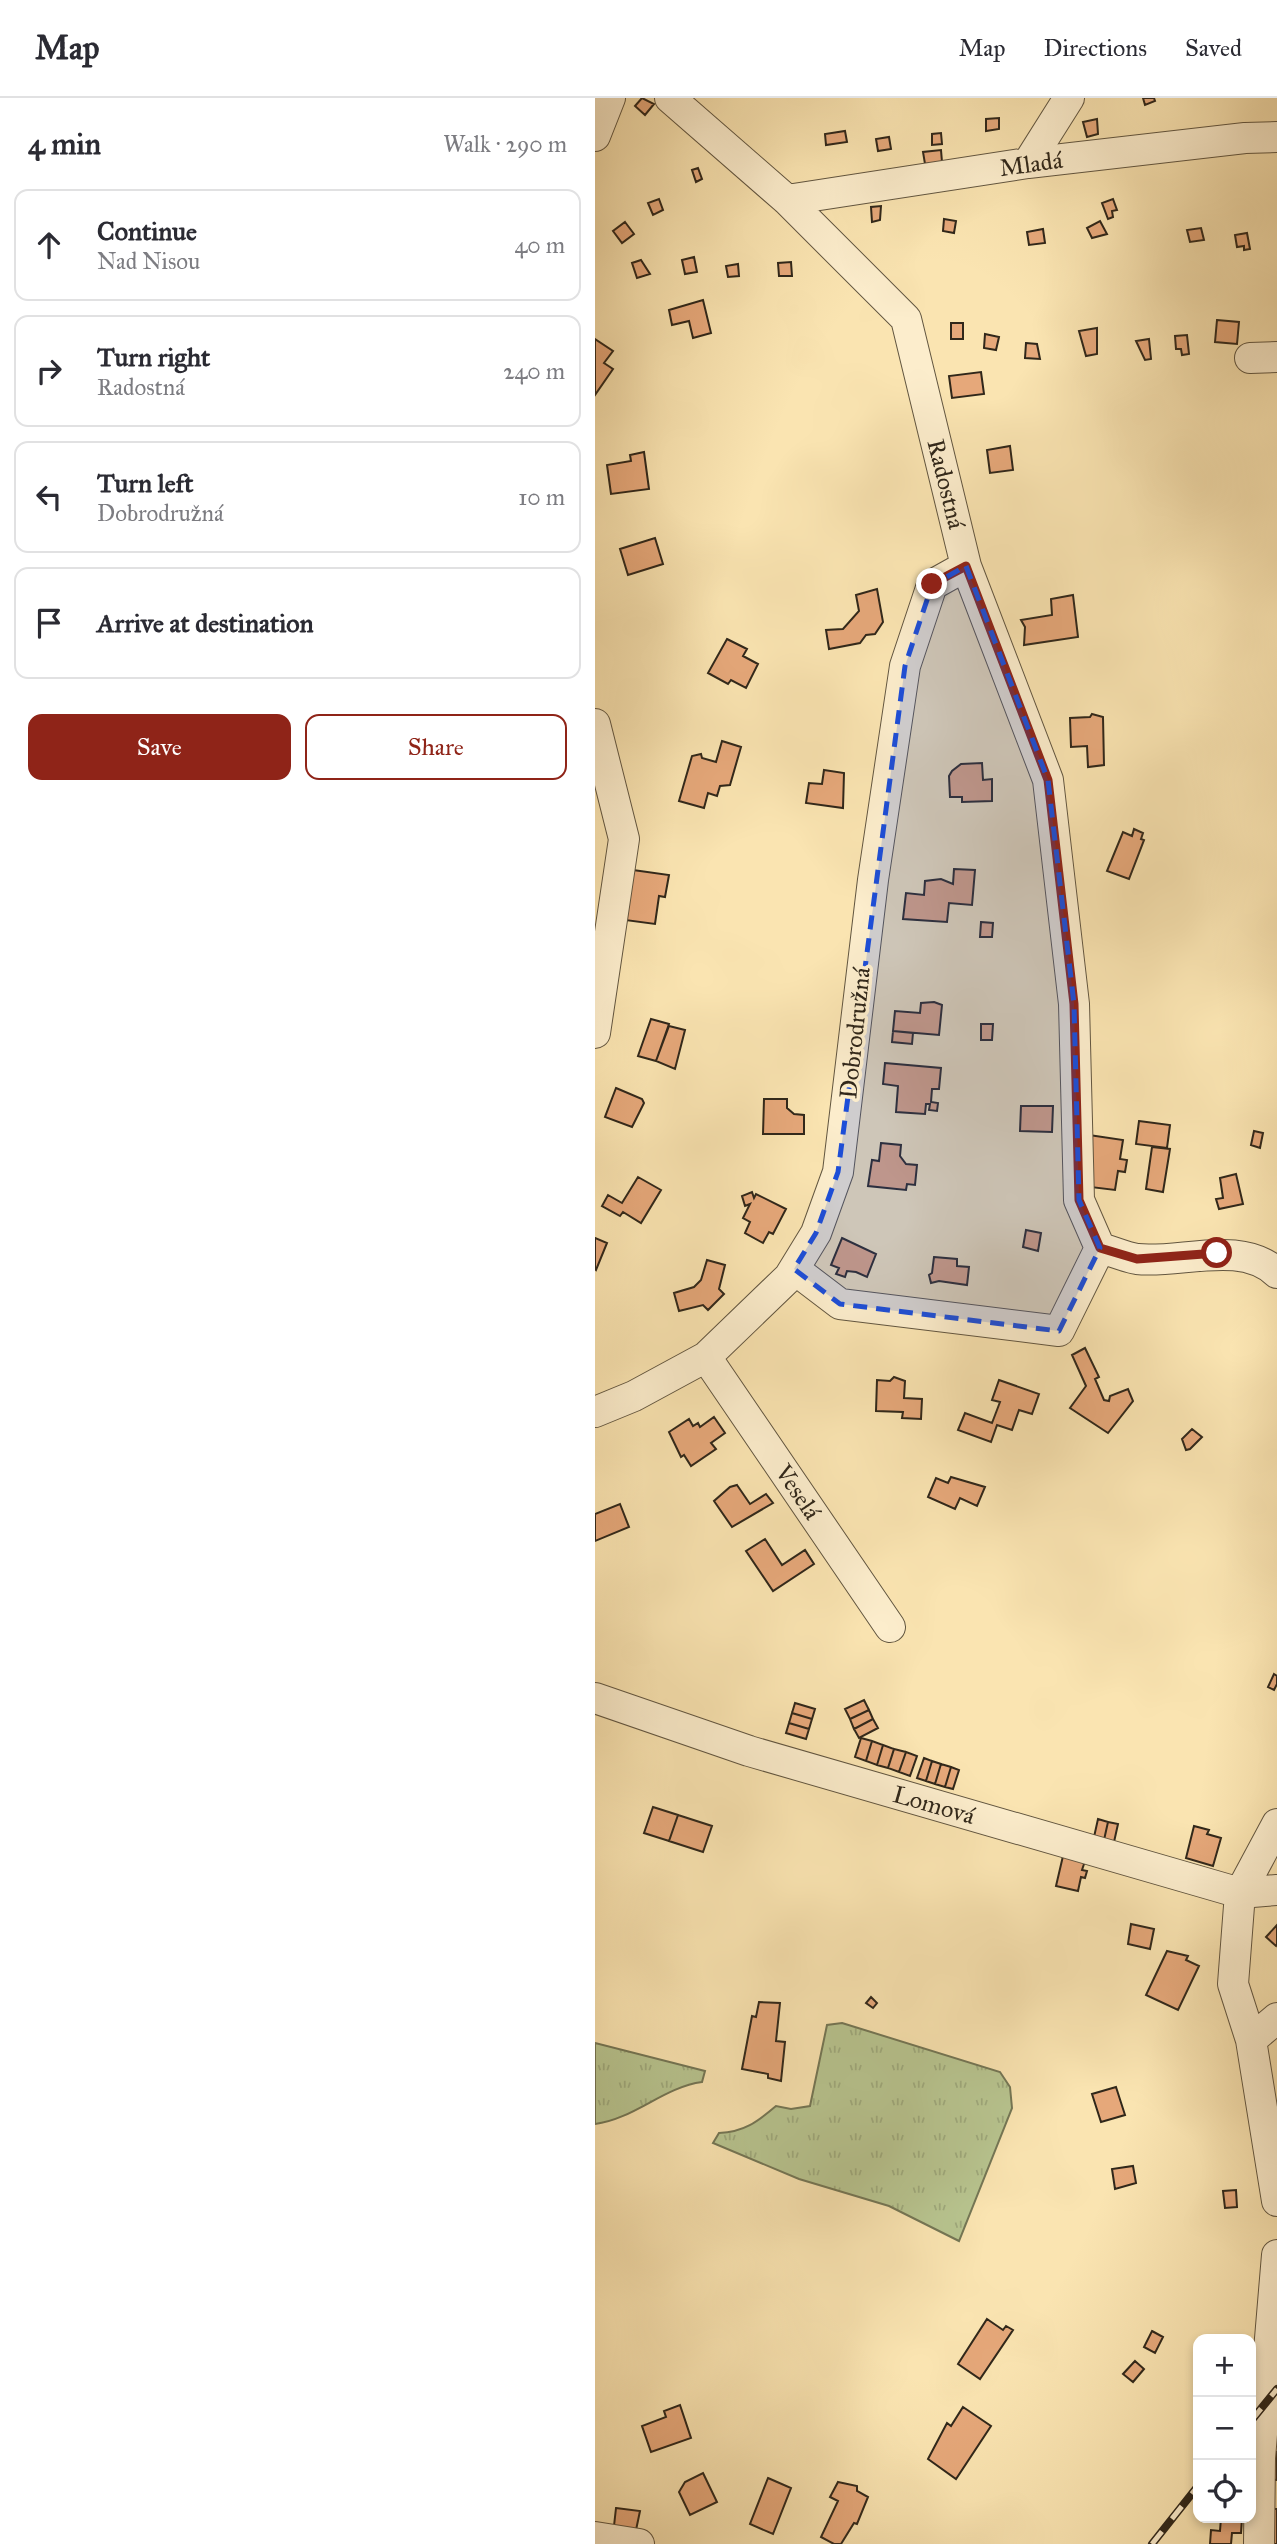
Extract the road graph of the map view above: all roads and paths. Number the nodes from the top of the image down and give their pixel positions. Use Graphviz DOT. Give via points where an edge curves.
graph roads {
  1 [pos="610,98"];
  2 [pos="670,98"];
  3 [pos="1069,98"];
  4 [pos="595,136"];
  5 [pos="1277,137"];
  6 [pos="1028,163"];
  7 [pos="786,200"];
  8 [pos="966,566"];
  9 [pos="595,724"];
  10 [pos="595,1033"];
  11 [pos="1100,1248"];
  12 [pos="794,1269"];
  13 [pos="1277,1273"];
  14 [pos="706,1357"];
  15 [pos="595,1412"];
  16 [pos="890,1627"];
  17 [pos="595,1698"];
  18 [pos="1277,1824"];
  19 [pos="1277,1890"];
  20 [pos="1240,1893"];
  21 [pos="1277,2018"];
  22 [pos="1251,2040"];
  23 [pos="1277,2201"];
  24 [pos="1277,2255"];
  25 [pos="595,2537"];
  26 [pos="639,2544"];
  27 [pos="1259,2544"];
  1 -- 4 [label="street"];
  2 -- 7 [label="street, Radostná"];
  3 -- 6 [label="street"];
  5 -- 6 [label="street, Mladá"];
  6 -- 7 [label="street, Mladá"];
  7 -- 8 [label="street, Radostná" via="906,319"];
  8 -- 11 [label="street, Radostná" via="1048,780 1074,1004 1079,1200"];
  8 -- 12 [label="street, Dobrodružná" via="932,584 905,666 873,880 838,1172 815,1233"];
  9 -- 10 [label="street" via="624,839"];
  11 -- 12 [label="street" via="1059,1331 840,1304"];
  11 -- 13 [label="street" via="1137,1259 1217,1253 1268,1264"];
  12 -- 14 [label="street, Dobrodružná"];
  14 -- 15 [label="street, Dobrodružná"];
  14 -- 16 [label="street, Veselá"];
  17 -- 20 [label="street, Lomová" via="749,1751"];
  18 -- 20 [label="street"];
  19 -- 20 [label="street, Lomová"];
  20 -- 22 [label="street" via="1233,1984"];
  21 -- 22 [label="street"];
  22 -- 23 [label="street"];
  24 -- 27 [label="street" via="1260,2458"];
  25 -- 26 [label="street"];
}
